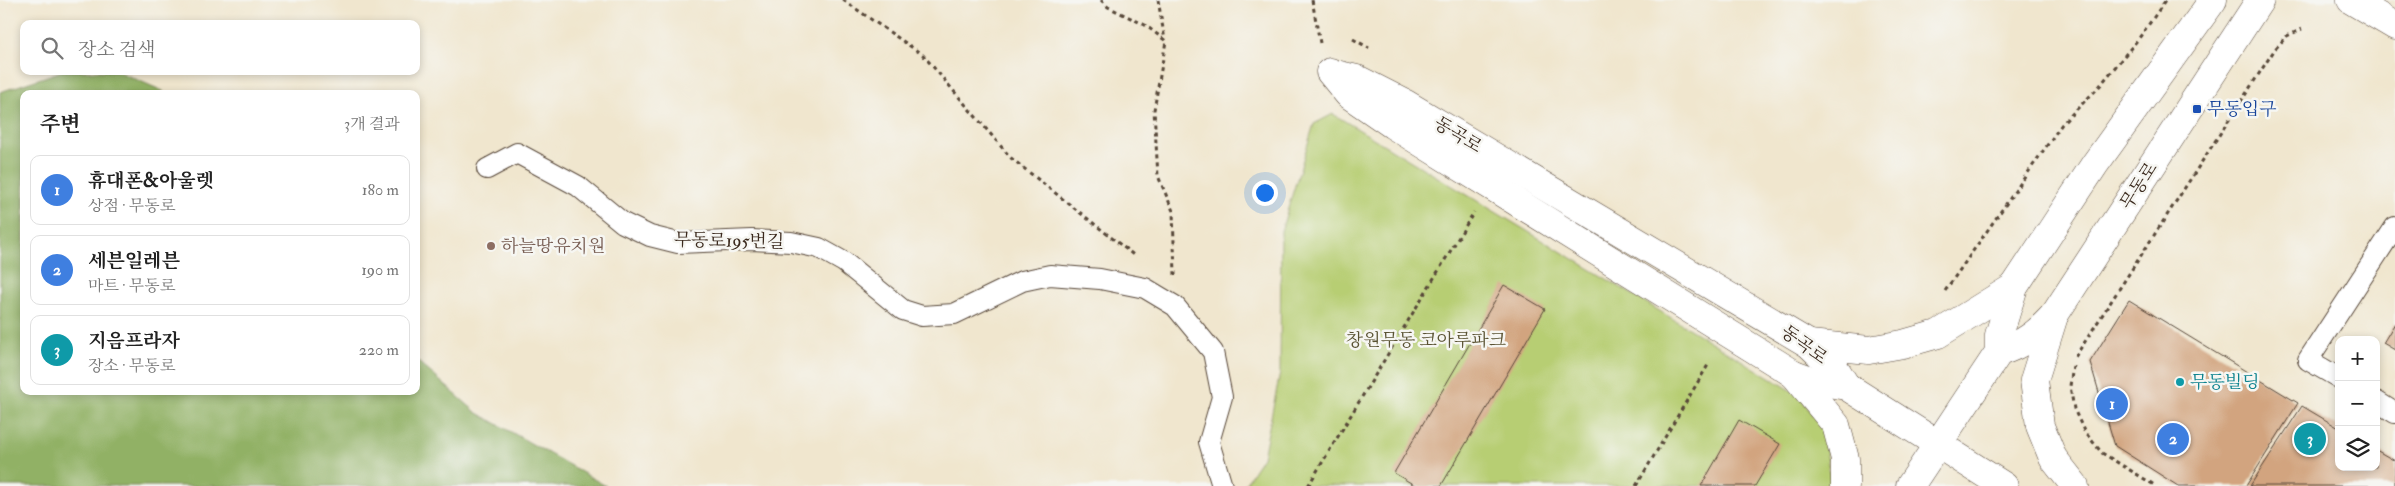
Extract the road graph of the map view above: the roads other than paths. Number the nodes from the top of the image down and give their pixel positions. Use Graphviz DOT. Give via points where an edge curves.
graph roads {
  1 [pos="2213,0"];
  2 [pos="2260,0"];
  3 [pos="2351,0"];
  4 [pos="2395,26"];
  5 [pos="487,169"];
  6 [pos="2395,227"];
  7 [pos="2014,287"];
  8 [pos="2055,314"];
  9 [pos="1809,344"];
  10 [pos="1999,352"];
  11 [pos="1794,374"];
  12 [pos="2335,376"];
  13 [pos="1846,386"];
  14 [pos="2380,404"];
  15 [pos="2395,413"];
  16 [pos="1938,444"];
  17 [pos="1222,486"];
  18 [pos="1845,486"];
  19 [pos="1910,486"];
  20 [pos="2004,486"];
  21 [pos="2074,486"];
  1 -- 7 [label="main road" via="2095,164"];
  2 -- 8 [label="main road, 무동로"];
  3 -- 4 [label="main road"];
  5 -- 17 [label="lane, 무동로195번길" via="517,153 578,186 623,223 650,236 678,244 752,240 791,242 819,248 844,262 903,310 922,316 954,314 1022,281 1050,275 1100,279 1145,288 1175,306 1213,352 1222,397 1209,442"];
  6 -- 12 [label="lane" via="2308,360"];
  7 -- 9 [label="main road" via="1938,334 1903,344 1869,350"];
  7 -- 10 [label="main road" via="1999,335"];
  8 -- 10 [label="main road, 무동로" via="2040,331 2017,346"];
  8 -- 21 [label="main road" via="2034,380 2040,426 2054,458"];
  9 -- 11 [label="main road, 동곡로" via="1406,104 1357,79 1330,72 1348,94"];
  9 -- 13 [label="main road, 동곡로" via="1836,370"];
  10 -- 16 [label="main road"];
  11 -- 13 [label="main road, 동곡로"];
  11 -- 18 [label="main road" via="1836,425 1845,459"];
  13 -- 16 [label="main road"];
  14 -- 15 [label="lane"];
  16 -- 19 [label="main road"];
  16 -- 20 [label="main road"];
}
